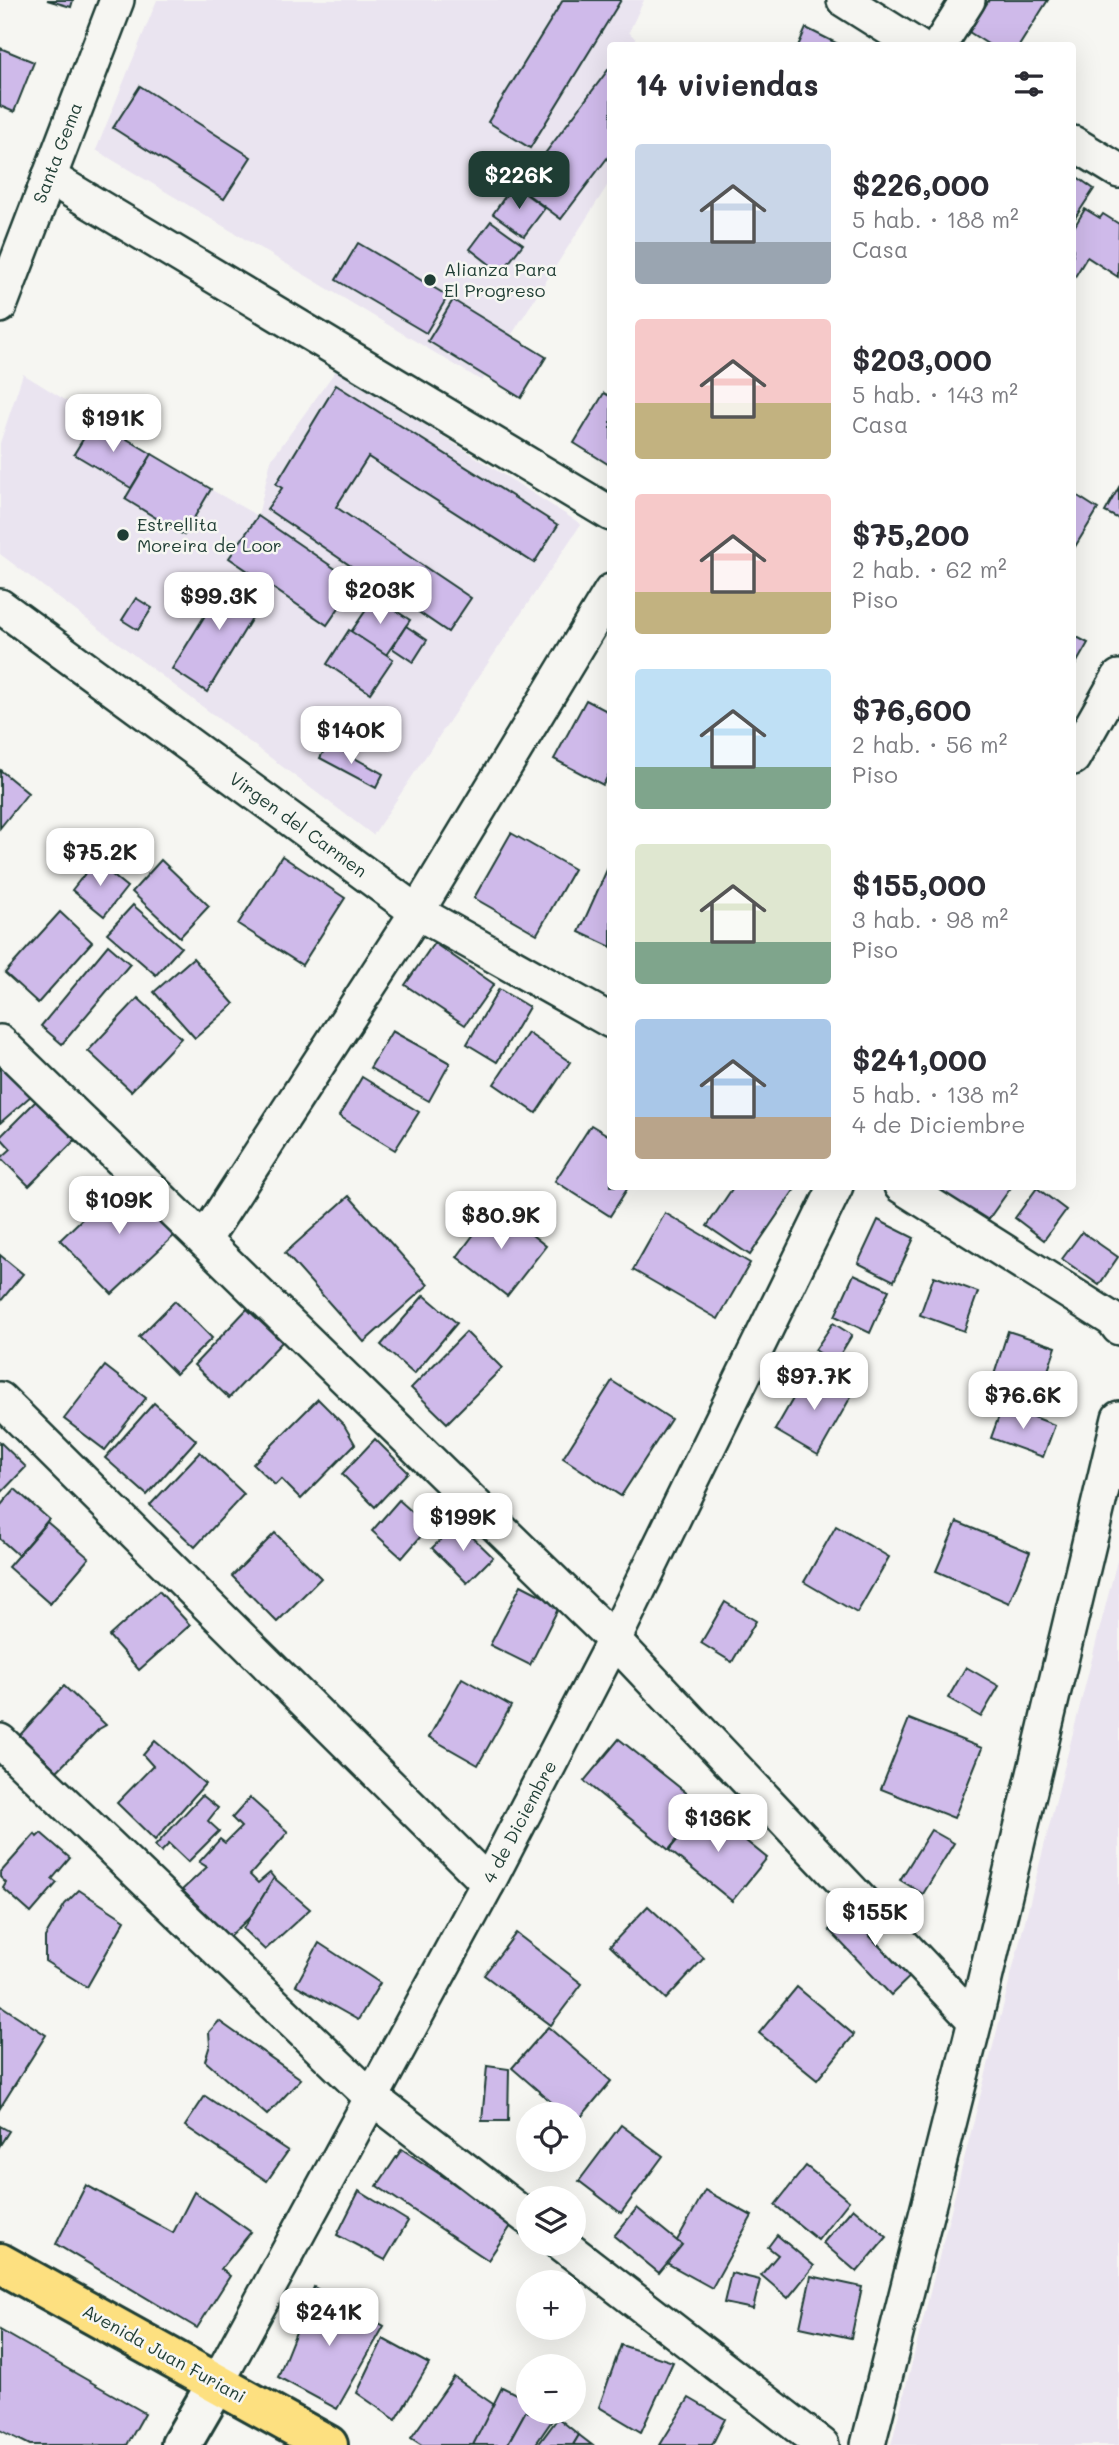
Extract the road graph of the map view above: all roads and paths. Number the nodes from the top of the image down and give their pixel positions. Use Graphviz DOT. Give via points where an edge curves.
graph roads {
  1 [pos="117,0"];
  2 [pos="844,0"];
  3 [pos="968,0"];
  4 [pos="911,42"];
  5 [pos="942,42"];
  6 [pos="1076,145"];
  7 [pos="1119,172"];
  8 [pos="49,177"];
  9 [pos="0,306"];
  10 [pos="607,512"];
  11 [pos="607,598"];
  12 [pos="0,606"];
  13 [pos="1119,677"];
  14 [pos="1076,753"];
  15 [pos="417,912"];
  16 [pos="607,1019"];
  17 [pos="0,1042"];
  18 [pos="834,1190"];
  19 [pos="907,1190"];
  20 [pos="204,1240"];
  21 [pos="1119,1328"];
  22 [pos="0,1399"];
  23 [pos="1119,1418"];
  24 [pos="614,1640"];
  25 [pos="0,1741"];
  26 [pos="488,1883"];
  27 [pos="975,2021"];
  28 [pos="370,2097"];
  29 [pos="516,2209"];
  30 [pos="578,2256"];
  31 [pos="0,2263"];
  32 [pos="217,2384"];
  33 [pos="181,2445"];
  34 [pos="328,2445"];
  35 [pos="822,2445"];
  36 [pos="868,2445"];
  1 -- 8 [label="street, Santa Gema"];
  2 -- 4 [label="street"];
  3 -- 5 [label="street"];
  6 -- 7 [label="street"];
  8 -- 9 [label="street, Santa Gema"];
  8 -- 10 [label="street"];
  11 -- 15 [label="street"];
  12 -- 15 [label="street, Virgen del Carmen"];
  13 -- 14 [label="street"];
  15 -- 16 [label="street, Virgen del Carmen"];
  15 -- 20 [label="street"];
  17 -- 20 [label="street"];
  18 -- 24 [label="street, 4 de Diciembre"];
  19 -- 21 [label="street"];
  20 -- 24 [label="street"];
  22 -- 26 [label="street"];
  23 -- 27 [label="street"];
  24 -- 26 [label="street, 4 de Diciembre"];
  24 -- 27 [label="street"];
  25 -- 28 [label="street"];
  26 -- 28 [label="street, 4 de Diciembre"];
  27 -- 36 [label="street"];
  28 -- 29 [label="street"];
  28 -- 32 [label="street, 4 de Diciembre"];
  30 -- 35 [label="street"];
  31 -- 32 [label="main road, Avenida Juan Furiani"];
  32 -- 33 [label="street, 4 de Diciembre"];
  32 -- 34 [label="main road, Avenida Juan Furiani"];
}
